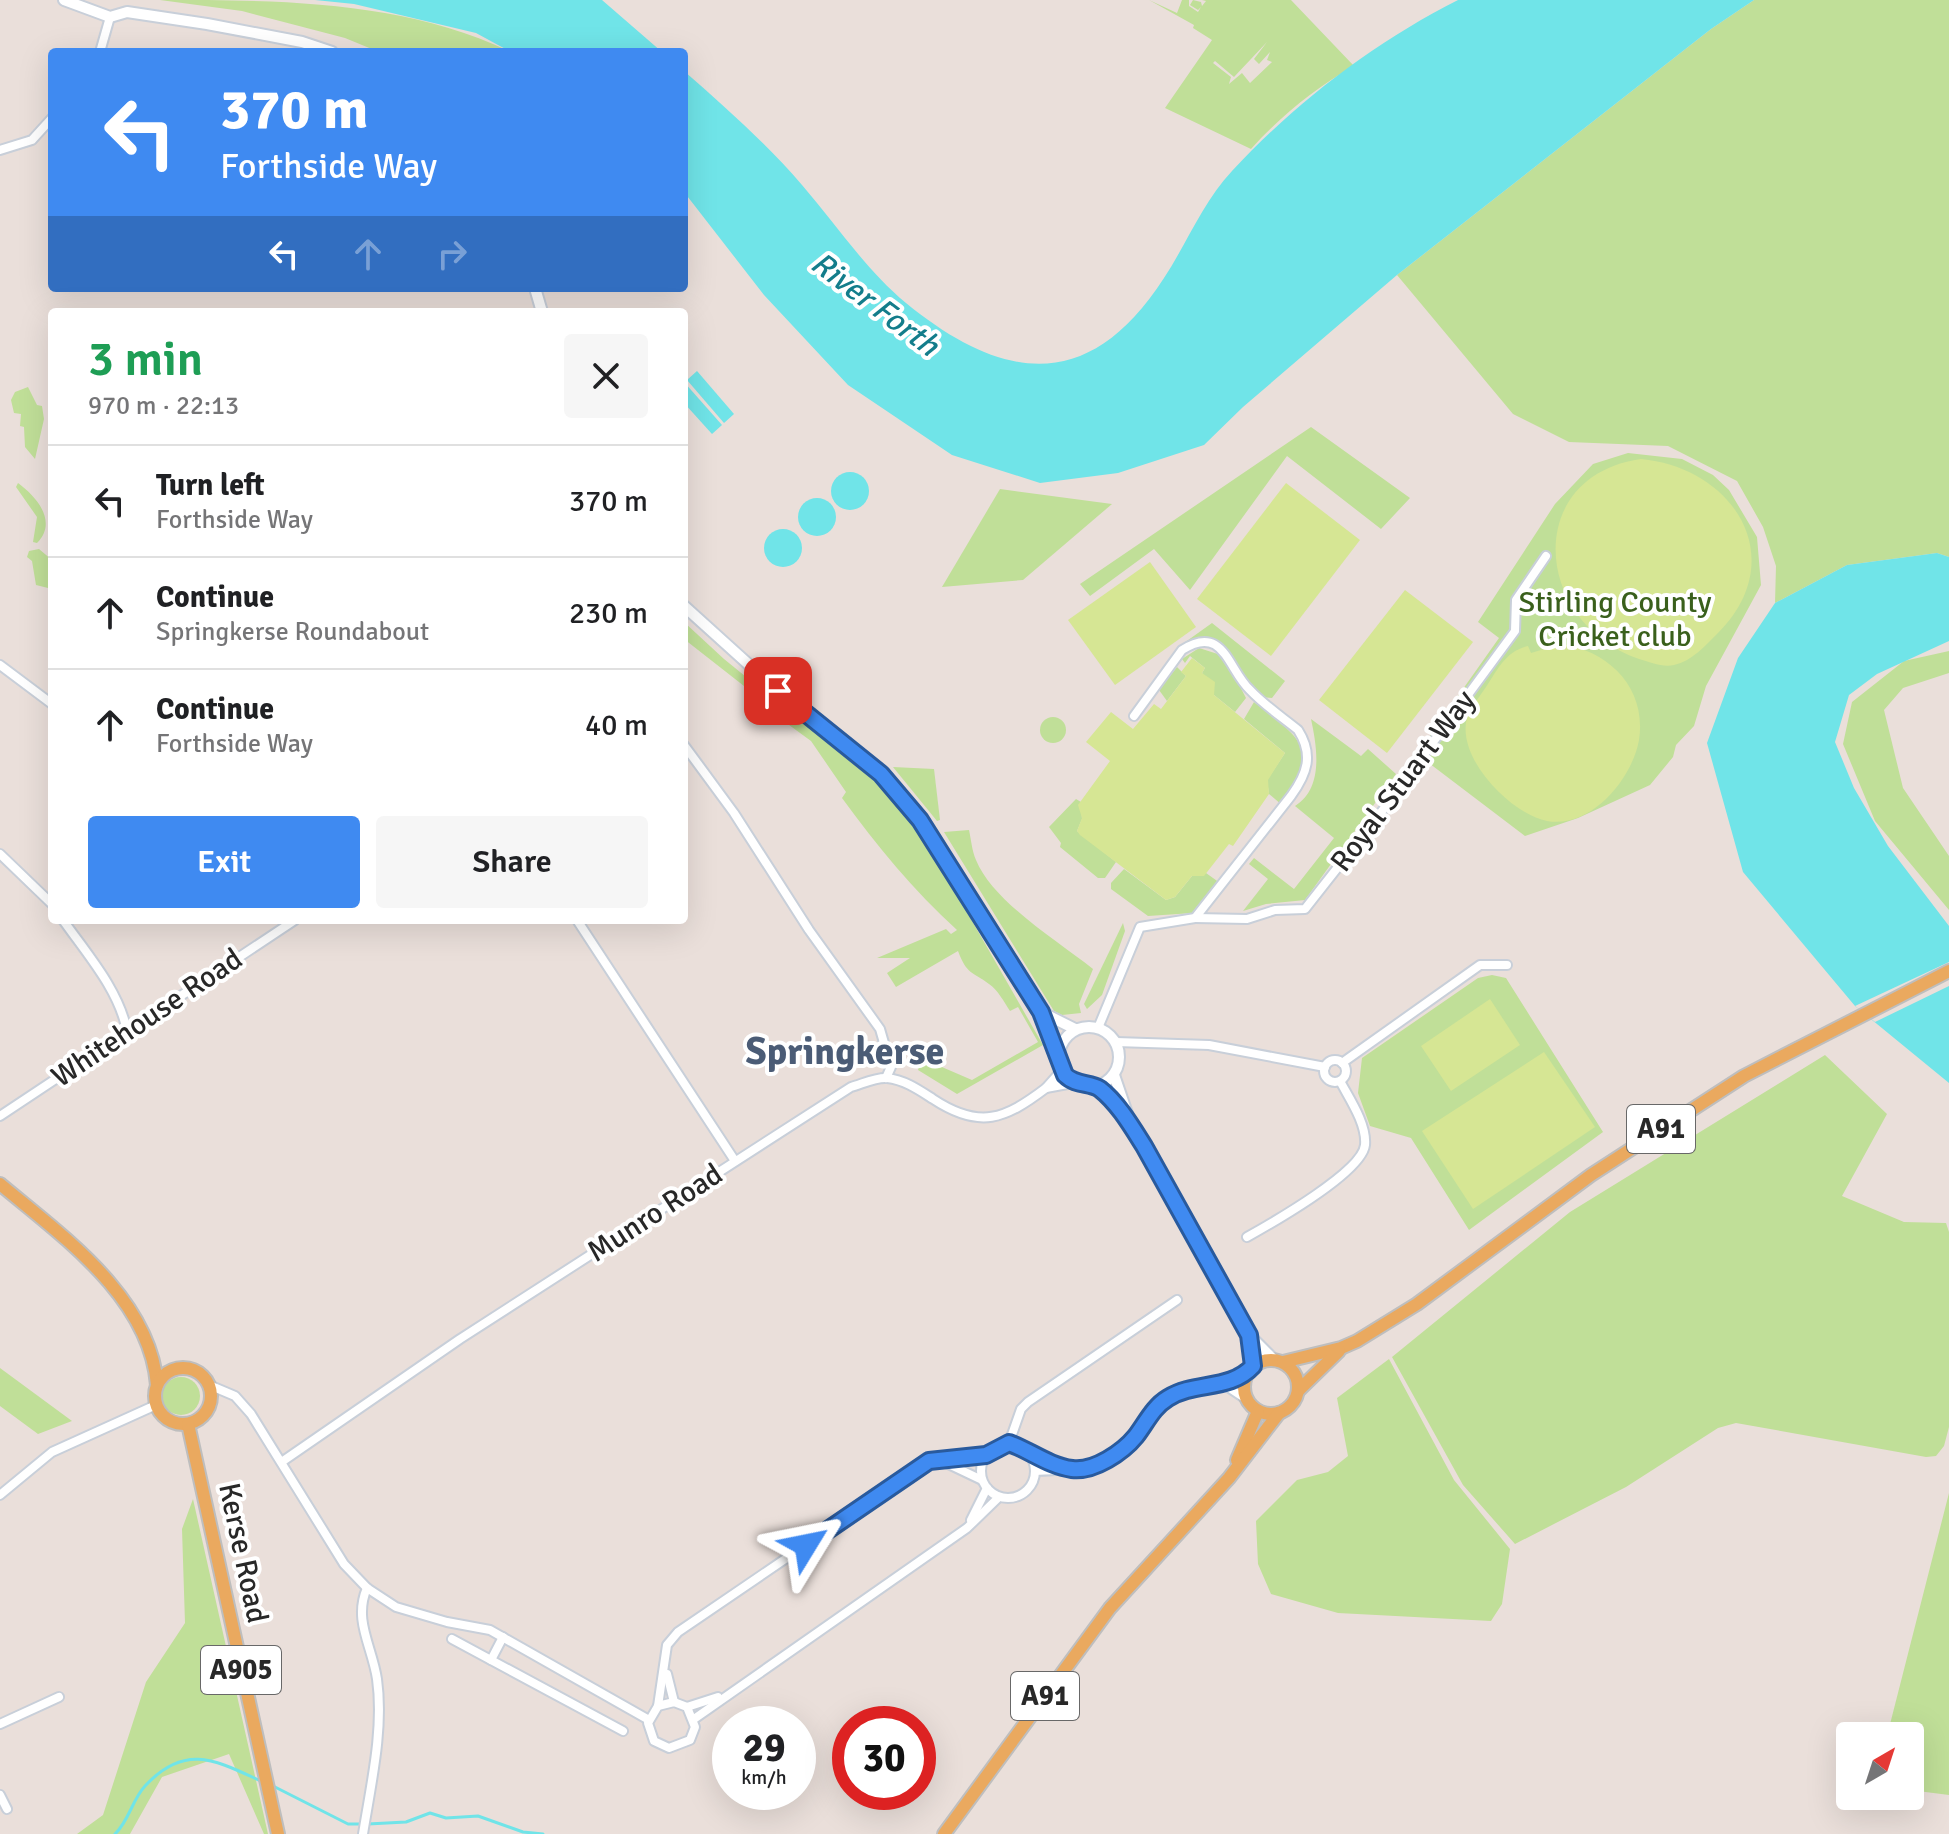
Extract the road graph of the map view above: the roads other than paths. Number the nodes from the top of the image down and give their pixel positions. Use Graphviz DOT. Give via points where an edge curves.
graph roads {
  1 [pos="64,0"];
  2 [pos="110,17"];
  3 [pos="101,48"];
  4 [pos="320,48"];
  5 [pos="48,122"];
  6 [pos="0,150"];
  7 [pos="1546,556"];
  8 [pos="688,610"];
  9 [pos="0,665"];
  10 [pos="48,701"];
  11 [pos="1134,716"];
  12 [pos="688,750"];
  13 [pos="0,854"];
  14 [pos="48,900"];
  15 [pos="1195,918"];
  16 [pos="66,924"];
  17 [pos="289,924"];
  18 [pos="580,924"];
  19 [pos="1507,965"];
  20 [pos="1949,971"];
  21 [pos="1041,1012"];
  22 [pos="1098,1028"];
  23 [pos="1075,1029"];
  24 [pos="127,1031"];
  25 [pos="1116,1042"];
  26 [pos="1059,1053"];
  27 [pos="1342,1063"];
  28 [pos="1325,1067"];
  29 [pos="1062,1070"];
  30 [pos="1114,1075"];
  31 [pos="886,1078"];
  32 [pos="1340,1081"];
  33 [pos="1073,1083"];
  34 [pos="1097,1087"];
  35 [pos="1046,1088"];
  36 [pos="0,1116"];
  37 [pos="1130,1123"];
  38 [pos="735,1161"];
  39 [pos="0,1184"];
  40 [pos="1247,1237"];
  41 [pos="1177,1300"];
  42 [pos="1249,1335"];
  43 [pos="1341,1348"];
  44 [pos="155,1358"];
  45 [pos="1279,1361"];
  46 [pos="181,1368"];
  47 [pos="1251,1369"];
  48 [pos="157,1385"];
  49 [pos="209,1385"];
  50 [pos="1225,1385"];
  51 [pos="1299,1390"];
  52 [pos="1246,1399"];
  53 [pos="156,1405"];
  54 [pos="1258,1411"];
  55 [pos="1279,1413"];
  56 [pos="188,1424"];
  57 [pos="1009,1443"];
  58 [pos="1028,1453"];
  59 [pos="986,1455"];
  60 [pos="939,1459"];
  61 [pos="283,1461"];
  62 [pos="1073,1470"];
  63 [pos="1035,1471"];
  64 [pos="1229,1478"];
  65 [pos="984,1484"];
  66 [pos="0,1495"];
  67 [pos="999,1497"];
  68 [pos="967,1528"];
  69 [pos="367,1588"];
  70 [pos="503,1637"];
  71 [pos="452,1639"];
  72 [pos="491,1660"];
  73 [pos="666,1670"];
  74 [pos="727,1693"];
  75 [pos="59,1697"];
  76 [pos="674,1702"];
  77 [pos="658,1706"];
  78 [pos="687,1707"];
  79 [pos="694,1719"];
  80 [pos="649,1720"];
  81 [pos="0,1724"];
  82 [pos="623,1731"];
  83 [pos="0,1795"];
  84 [pos="7,1809"];
  85 [pos="278,1834"];
  86 [pos="363,1834"];
  87 [pos="944,1834"];
  1 -- 2 [label="street"];
  2 -- 3 [label="street"];
  2 -- 4 [label="street" via="127,12"];
  5 -- 6 [label="street" via="32,140"];
  7 -- 15 [label="street, Royal Stuart Way" via="1516,600 1515,631 1305,909 1275,910 1247,919"];
  8 -- 21 [label="street" via="881,774 932,838"];
  9 -- 10 [label="street"];
  11 -- 15 [label="street" via="1182,650 1201,642 1227,653 1248,689 1304,739 1305,775"];
  12 -- 31 [label="street" via="880,1029 891,1067"];
  13 -- 14 [label="street"];
  15 -- 22 [label="street, Royal Stuart Way" via="1140,927"];
  16 -- 24 [label="street" via="124,1014"];
  17 -- 24 [label="street, Whitehouse Road"];
  18 -- 38 [label="street"];
  19 -- 27 [label="street" via="1480,965"];
  20 -- 43 [label="main road, A91" via="1744,1076 1591,1175 1417,1304"];
  21 -- 23 [label="street"];
  21 -- 26 [label="street"];
  22 -- 23 [label="street"];
  22 -- 25 [label="street"];
  23 -- 26 [label="street"];
  24 -- 36 [label="street, Whitehouse Road"];
  25 -- 28 [label="street" via="1209,1045"];
  25 -- 30 [label="street" via="1120,1058"];
  26 -- 29 [label="street"];
  27 -- 28 [label="street" via="1331,1061"];
  27 -- 32 [label="street" via="1346,1072"];
  28 -- 32 [label="street" via="1328,1079"];
  29 -- 33 [label="street"];
  29 -- 35 [label="street"];
  30 -- 34 [label="street"];
  30 -- 37 [label="street"];
  31 -- 35 [label="street" via="977,1117 1014,1113"];
  31 -- 38 [label="street, Munro Road" via="851,1087"];
  32 -- 40 [label="street" via="1366,1142 1362,1155 1324,1188"];
  33 -- 34 [label="street"];
  33 -- 35 [label="street"];
  34 -- 37 [label="street"];
  37 -- 42 [label="street"];
  38 -- 61 [label="street, Munro Road"];
  39 -- 44 [label="main road" via="109,1282"];
  41 -- 57 [label="street" via="1028,1402"];
  42 -- 45 [label="street"];
  42 -- 47 [label="street"];
  43 -- 45 [label="main road, A91"];
  43 -- 51 [label="main road, A91"];
  44 -- 46 [label="main road"];
  44 -- 48 [label="main road"];
  45 -- 47 [label="main road, A91"];
  45 -- 51 [label="main road" via="1295,1374"];
  46 -- 48 [label="main road" via="166,1373"];
  46 -- 49 [label="main road" via="198,1372"];
  47 -- 50 [label="street"];
  47 -- 52 [label="main road" via="1244,1385"];
  48 -- 53 [label="main road"];
  49 -- 56 [label="main road" via="208,1410"];
  49 -- 61 [label="street, Kerse Road" via="235,1396"];
  50 -- 52 [label="street"];
  50 -- 62 [label="street" via="1194,1387 1167,1398 1110,1459"];
  51 -- 55 [label="main road, A91" via="1291,1406"];
  52 -- 54 [label="main road"];
  53 -- 56 [label="main road" via="172,1422"];
  53 -- 66 [label="street" via="52,1452"];
  54 -- 55 [label="main road"];
  54 -- 64 [label="main road, A91"];
  55 -- 64 [label="main road, A91"];
  56 -- 85 [label="main road, Kerse Road / A905"];
  57 -- 58 [label="street"];
  57 -- 59 [label="street"];
  58 -- 62 [label="street"];
  58 -- 63 [label="street"];
  59 -- 60 [label="street"];
  59 -- 65 [label="street"];
  60 -- 65 [label="street"];
  60 -- 73 [label="street" via="678,1632 667,1645"];
  61 -- 69 [label="street, Kerse Road" via="344,1564"];
  62 -- 63 [label="street"];
  63 -- 67 [label="street" via="1026,1491"];
  64 -- 87 [label="main road, A91" via="1110,1608"];
  65 -- 67 [label="street"];
  65 -- 68 [label="street"];
  67 -- 68 [label="street"];
  68 -- 74 [label="street"];
  69 -- 70 [label="street, Kerse Road" via="396,1607"];
  69 -- 86 [label="street" via="359,1613 377,1681 376,1747"];
  70 -- 72 [label="street"];
  70 -- 80 [label="street, Kerse Road"];
  71 -- 72 [label="street"];
  72 -- 82 [label="street"];
  73 -- 76 [label="street"];
  73 -- 77 [label="street"];
  74 -- 78 [label="street"];
  74 -- 79 [label="street"];
  75 -- 81 [label="street"];
  76 -- 77 [label="street"];
  76 -- 78 [label="street"];
  77 -- 80 [label="street"];
  78 -- 79 [label="street"];
  79 -- 80 [label="street" via="690,1740 669,1748 654,1741"];
  83 -- 84 [label="street"];
}
